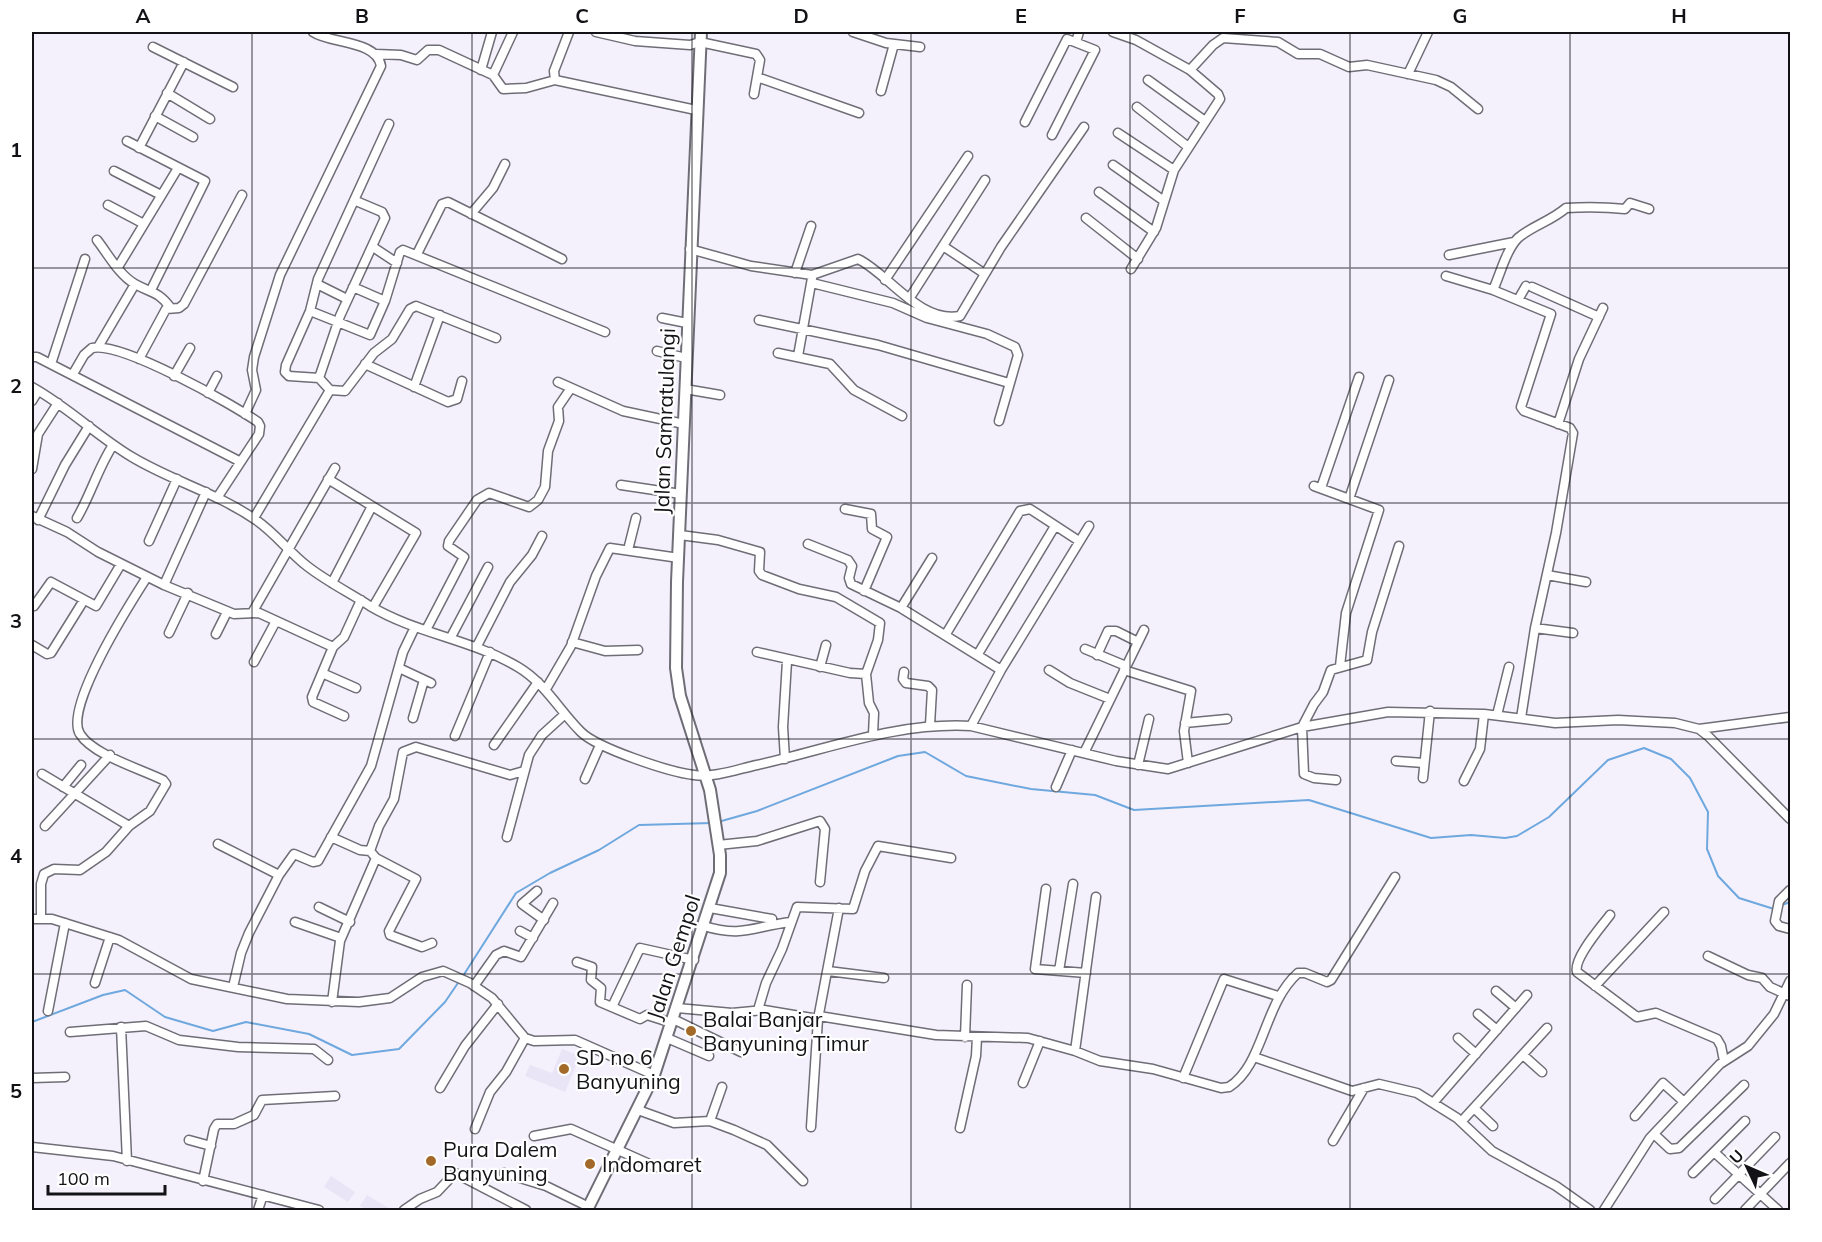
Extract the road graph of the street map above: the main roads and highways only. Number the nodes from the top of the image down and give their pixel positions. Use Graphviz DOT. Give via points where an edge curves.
graph roads {
  1 [pos="700,37"];
  2 [pos="712,806"];
  3 [pos="588,1209"];
  1 -- 2 [label="main road, Jalan Samratulangi" via="676,618 679,687"];
  2 -- 3 [label="main road, Jalan Gempol" via="720,873 710,908 654,1075"];
}
